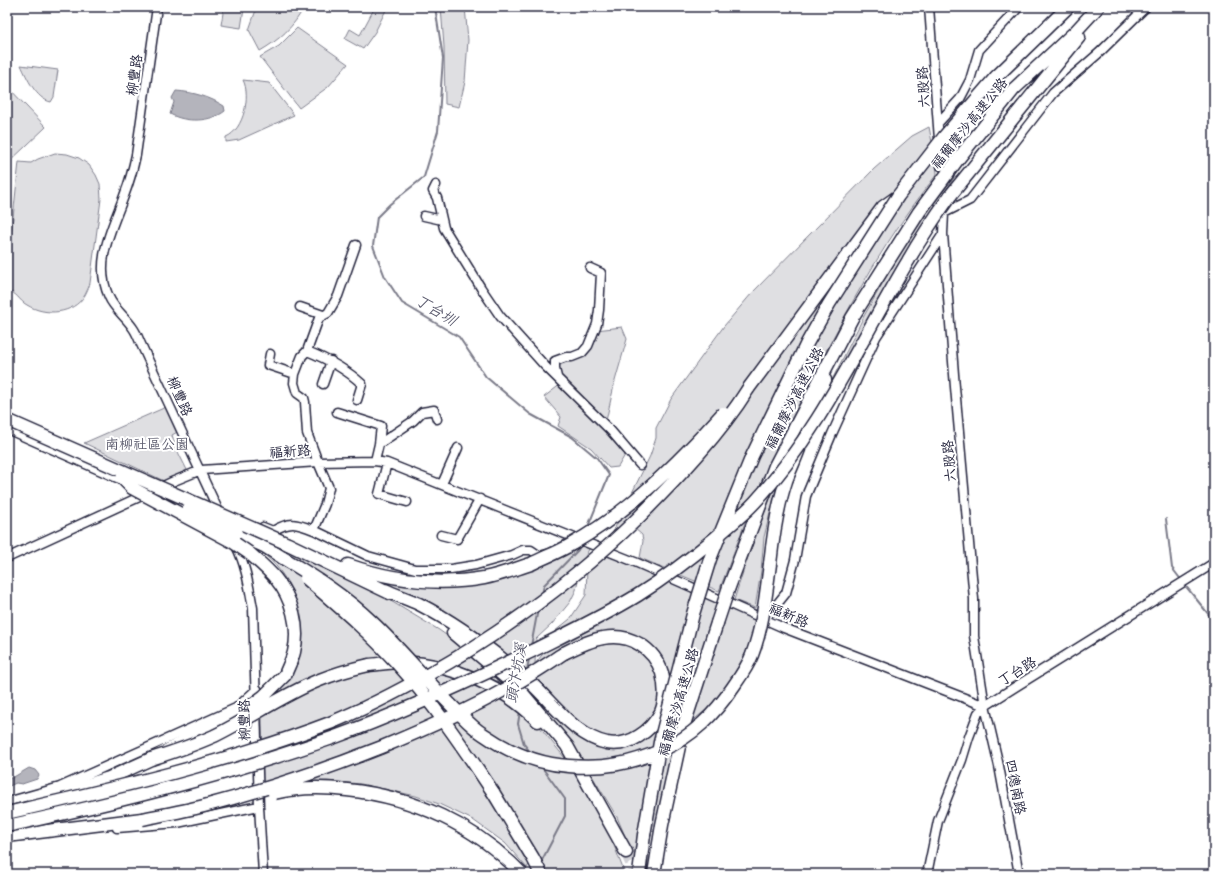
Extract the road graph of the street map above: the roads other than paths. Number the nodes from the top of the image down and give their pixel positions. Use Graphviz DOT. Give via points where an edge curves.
graph roads {
  1 [pos="157,7"];
  2 [pos="930,7"];
  3 [pos="1019,7"];
  4 [pos="1068,7"];
  5 [pos="1098,7"];
  6 [pos="1146,7"];
  7 [pos="938,123"];
  8 [pos="941,166"];
  9 [pos="436,185"];
  10 [pos="898,196"];
  11 [pos="424,216"];
  12 [pos="442,220"];
  13 [pos="943,234"];
  14 [pos="356,245"];
  15 [pos="590,268"];
  16 [pos="300,306"];
  17 [pos="323,315"];
  18 [pos="307,351"];
  19 [pos="270,354"];
  20 [pos="830,359"];
  21 [pos="331,361"];
  22 [pos="295,374"];
  23 [pos="558,378"];
  24 [pos="323,384"];
  25 [pos="748,388"];
  26 [pos="357,400"];
  27 [pos="337,412"];
  28 [pos="437,419"];
  29 [pos="7,420"];
  30 [pos="7,427"];
  31 [pos="379,444"];
  32 [pos="458,448"];
  33 [pos="375,461"];
  34 [pos="318,462"];
  35 [pos="387,463"];
  36 [pos="640,465"];
  37 [pos="200,470"];
  38 [pos="122,478"];
  39 [pos="442,484"];
  40 [pos="480,499"];
  41 [pos="407,502"];
  42 [pos="218,510"];
  43 [pos="314,530"];
  44 [pos="441,535"];
  45 [pos="579,540"];
  46 [pos="288,544"];
  47 [pos="7,558"];
  48 [pos="283,558"];
  49 [pos="1214,563"];
  50 [pos="385,590"];
  51 [pos="765,619"];
  52 [pos="257,689"];
  53 [pos="522,700"];
  54 [pos="985,706"];
  55 [pos="151,759"];
  56 [pos="7,802"];
  57 [pos="260,806"];
  58 [pos="7,812"];
  59 [pos="142,819"];
  60 [pos="7,826"];
  61 [pos="7,836"];
  62 [pos="7,839"];
  63 [pos="626,852"];
  64 [pos="263,874"];
  65 [pos="522,874"];
  66 [pos="541,874"];
  67 [pos="639,874"];
  68 [pos="654,874"];
  69 [pos="927,874"];
  70 [pos="1019,874"];
  1 -- 37 [label="street, 柳豐路" via="136,155 132,174 107,240 102,266 103,280 115,308 133,328"];
  2 -- 7 [label="street, 六股路"];
  3 -- 7 [label="street" via="979,50 970,80 960,99"];
  4 -- 10 [label="highway, 福爾摩沙高速公路, bridge" via="996,77"];
  5 -- 20 [label="highway, 福爾摩沙高速公路" via="1014,89 958,159 919,212 852,318"];
  5 -- 60 [label="highway, bridge" via="1086,29 950,196 927,229 821,416 794,454 741,516 674,571 597,619 516,659 454,688 336,736 173,787"];
  6 -- 13 [label="street, 六股路" via="1099,53 1052,93 970,200 944,213"];
  7 -- 8 [label="street, 六股路"];
  9 -- 12 [label="street" via="433,191"];
  10 -- 25 [label="highway, bridge" via="883,207"];
  10 -- 67 [label="highway, 福爾摩沙高速公路, bridge" via="806,345 752,456 710,559 677,671 660,742"];
  11 -- 12 [label="street"];
  12 -- 23 [label="street" via="444,228 500,316"];
  13 -- 51 [label="street" via="876,337 806,496 795,560 786,593"];
  13 -- 54 [label="street, 六股路" via="974,599 974,636"];
  14 -- 17 [label="street" via="338,296 328,313"];
  15 -- 23 [label="street" via="601,273 597,324 588,346 582,353 555,361"];
  16 -- 17 [label="street"];
  17 -- 18 [label="street" via="318,318"];
  18 -- 21 [label="street"];
  18 -- 22 [label="street" via="302,356"];
  19 -- 22 [label="street" via="268,365"];
  20 -- 48 [label="highway, bridge" via="822,393 786,482 773,536 759,628 752,655 742,675 717,710 692,733 649,756 623,764 583,768 532,760 508,749 482,734 447,702 358,608 322,581"];
  20 -- 68 [label="highway, 福爾摩沙高速公路, bridge" via="775,466 729,587 683,728"];
  21 -- 24 [label="street"];
  21 -- 26 [label="street" via="362,384"];
  22 -- 34 [label="street" via="297,393 305,402 307,433"];
  23 -- 36 [label="street"];
  25 -- 46 [label="highway, bridge" via="736,397 688,451 638,497 572,544 531,564 484,578 425,581 394,578 364,570"];
  25 -- 58 [label="highway, bridge" via="735,410 714,436 663,493 609,546 498,633 461,656 361,709 270,745 196,767"];
  27 -- 31 [label="street" via="381,426"];
  28 -- 31 [label="street" via="434,410 422,412"];
  29 -- 46 [label="highway, bridge"];
  30 -- 38 [label="highway"];
  31 -- 33 [label="street"];
  32 -- 39 [label="street"];
  33 -- 34 [label="street, 福新路"];
  33 -- 35 [label="street, 福新路"];
  34 -- 37 [label="street, 福新路"];
  34 -- 43 [label="street" via="329,488"];
  35 -- 39 [label="street, 福新路"];
  35 -- 41 [label="street" via="379,494"];
  37 -- 42 [label="street, 柳豐路"];
  37 -- 47 [label="street, 福新路"];
  38 -- 48 [label="highway, bridge" via="264,546"];
  38 -- 55 [label="highway, bridge" via="132,488 249,553 276,579 283,590 294,616 296,629 290,665 264,696 238,713"];
  39 -- 40 [label="street, 福新路"];
  40 -- 44 [label="street" via="457,539"];
  40 -- 45 [label="street, 福新路"];
  42 -- 43 [label="street" via="273,531 284,524 299,524"];
  42 -- 52 [label="street, 柳豐路" via="241,555 249,582 253,608"];
  43 -- 45 [label="street" via="368,556 415,569 451,569 476,565 523,550 531,550 540,556"];
  45 -- 51 [label="street, 福新路"];
  46 -- 50 [label="highway"];
  48 -- 66 [label="highway, bridge" via="354,619 409,677 456,737 493,792"];
  49 -- 54 [label="street, 丁台路"];
  50 -- 53 [label="highway" via="458,636"];
  50 -- 59 [label="highway, bridge" via="418,604 483,645 526,679 575,727 592,738 608,743 633,740 649,729 661,711 665,700 664,686 659,665 647,649 631,639 616,637 593,640 564,653 504,691 469,709 362,754 268,788"];
  51 -- 54 [label="street, 福新路"];
  52 -- 56 [label="street" via="236,708 60,787"];
  52 -- 57 [label="street, 柳豐路"];
  53 -- 55 [label="highway, bridge" via="507,696 468,675 428,665 402,662 369,665 316,681 215,735"];
  53 -- 63 [label="highway" via="586,778"];
  54 -- 69 [label="street, 丁台路" via="978,713 938,821"];
  54 -- 70 [label="street, 四德南路"];
  55 -- 58 [label="highway" via="109,778"];
  57 -- 62 [label="street" via="177,823"];
  57 -- 64 [label="street, 柳豐路"];
  59 -- 61 [label="highway"];
  59 -- 65 [label="highway, bridge" via="225,806 285,790 332,788 365,792 410,803 444,817 486,842"];
}
